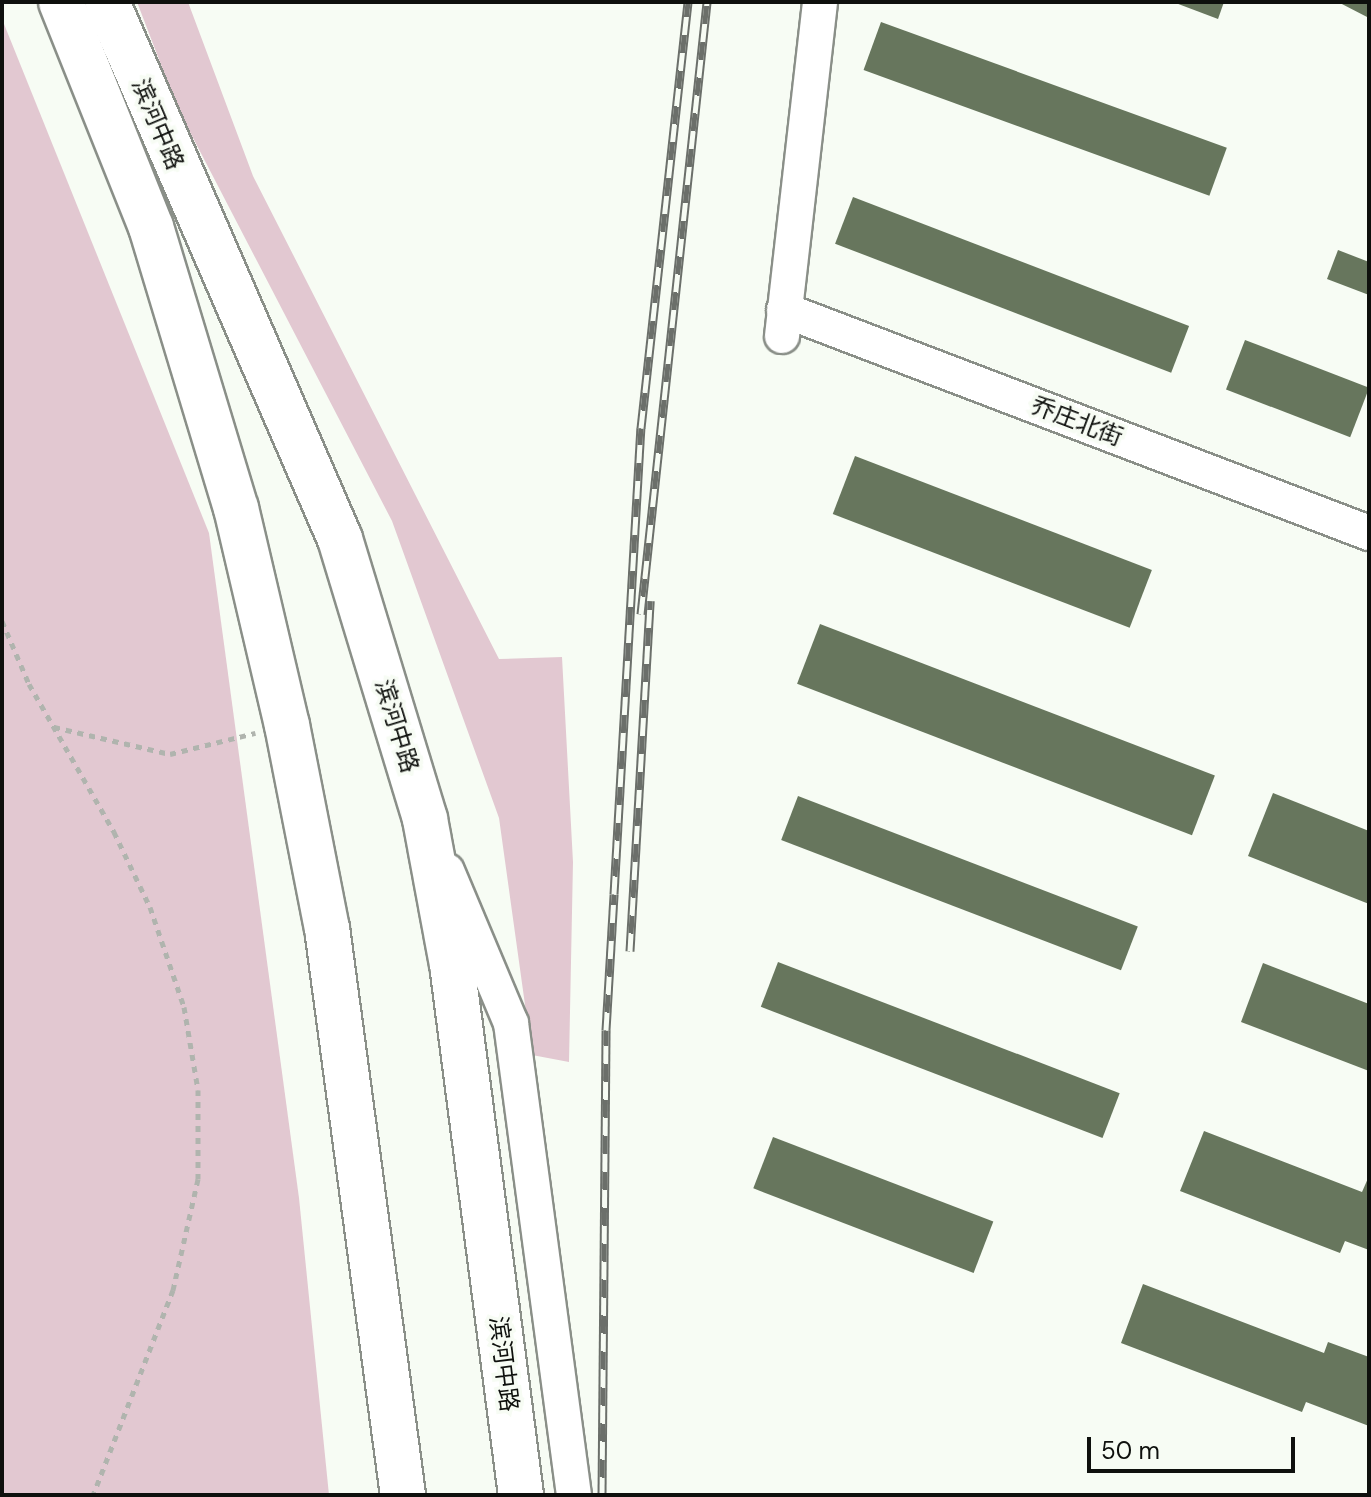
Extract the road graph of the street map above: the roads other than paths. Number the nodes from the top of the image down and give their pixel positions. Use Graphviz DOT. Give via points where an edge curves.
graph roads {
  1 [pos="61,2"];
  2 [pos="107,2"];
  3 [pos="820,2"];
  4 [pos="1369,533"];
  5 [pos="425,819"];
  6 [pos="403,1495"];
  7 [pos="521,1495"];
  8 [pos="574,1495"];
  1 -- 6 [label="main road, 滨河中路" via="151,227 236,508 287,725 327,928"];
  2 -- 5 [label="main road, 滨河中路" via="340,539"];
  3 -- 4 [label="street, 乔庄北街" via="783,323"];
  5 -- 7 [label="main road, 滨河中路" via="452,964"];
  5 -- 8 [label="street" via="511,1023"];
}
